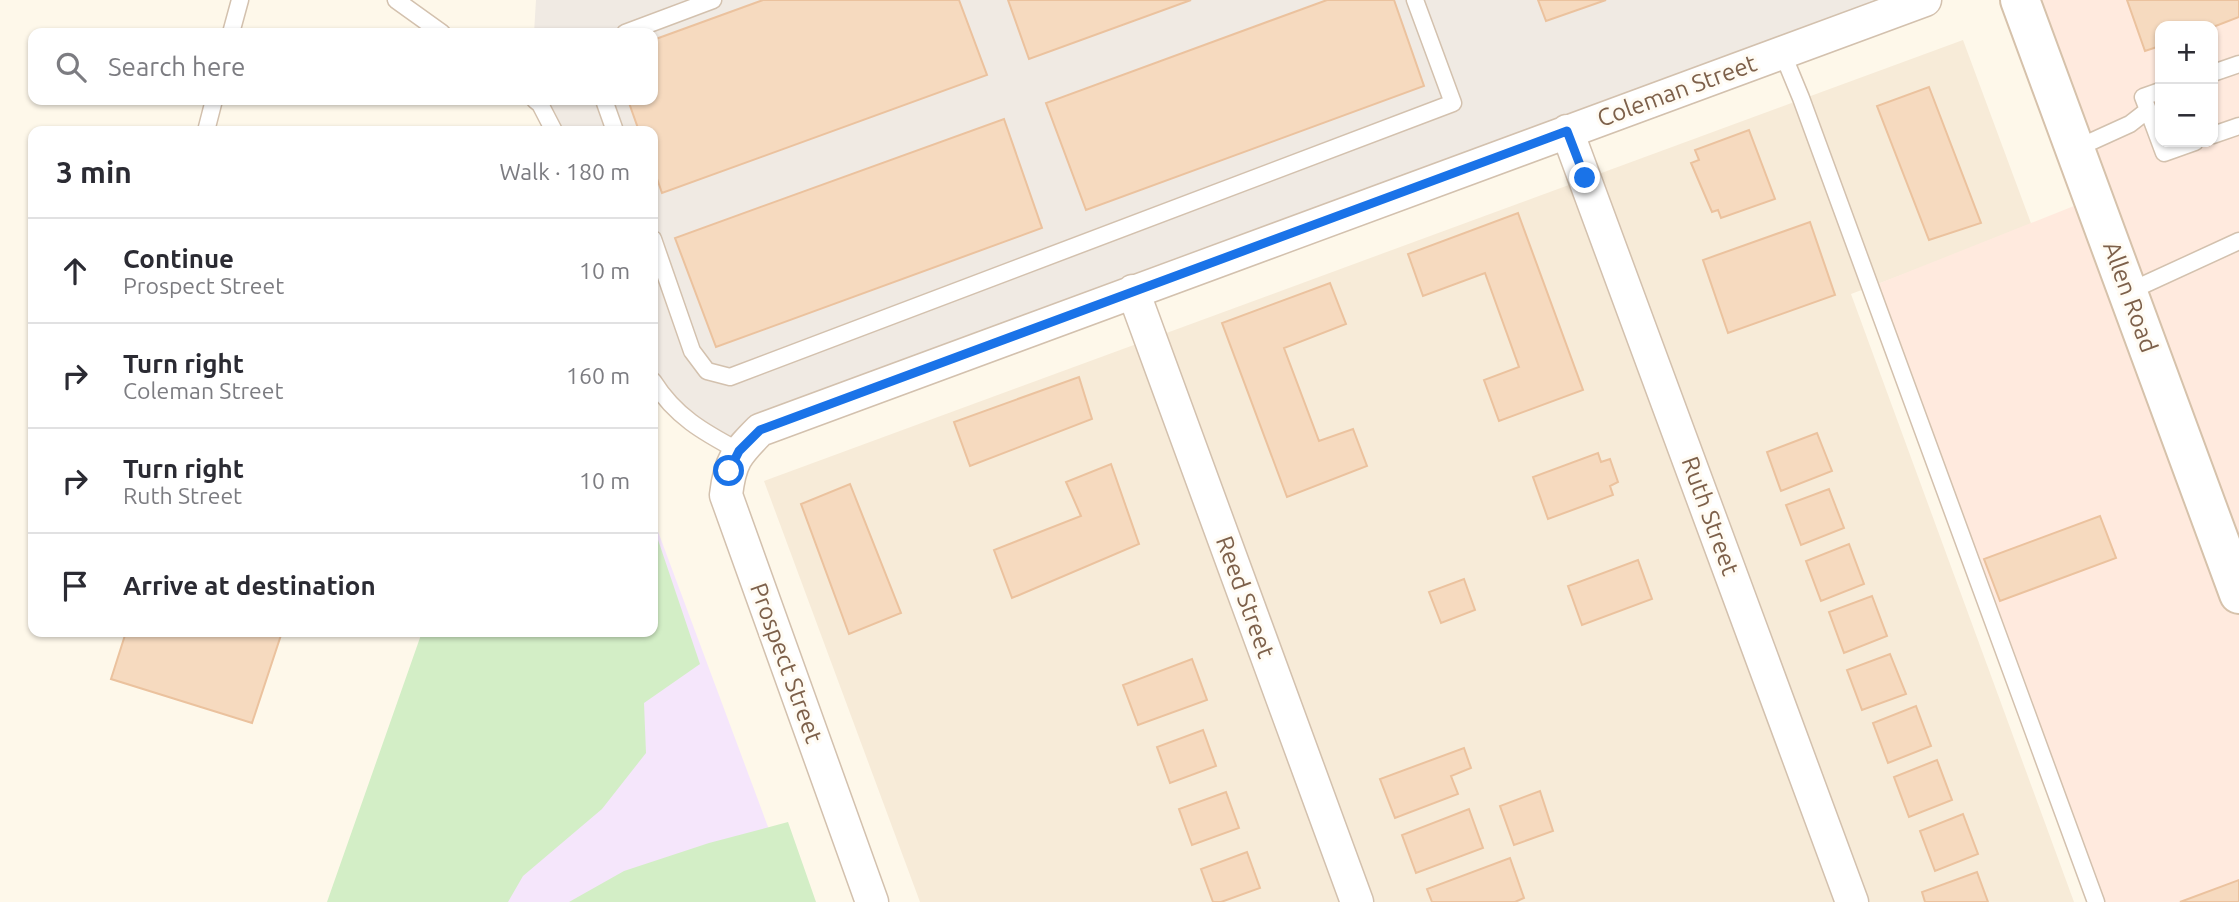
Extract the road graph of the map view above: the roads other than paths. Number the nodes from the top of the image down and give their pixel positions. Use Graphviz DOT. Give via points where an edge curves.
graph roads {
  1 [pos="240,0"];
  2 [pos="396,0"];
  3 [pos="713,0"];
  4 [pos="1415,0"];
  5 [pos="1925,0"];
  6 [pos="2020,0"];
  7 [pos="232,28"];
  8 [pos="435,28"];
  9 [pos="638,28"];
  10 [pos="1782,52"];
  11 [pos="2239,64"];
  12 [pos="2218,71"];
  13 [pos="2155,93"];
  14 [pos="213,105"];
  15 [pos="541,105"];
  16 [pos="606,105"];
  17 [pos="2148,110"];
  18 [pos="207,126"];
  19 [pos="551,126"];
  20 [pos="613,126"];
  21 [pos="2239,126"];
  22 [pos="2155,129"];
  23 [pos="1567,131"];
  24 [pos="2218,133"];
  25 [pos="2162,147"];
  26 [pos="2181,147"];
  27 [pos="2075,149"];
  28 [pos="2239,242"];
  29 [pos="658,253"];
  30 [pos="1133,291"];
  31 [pos="2128,292"];
  32 [pos="658,389"];
  33 [pos="750,440"];
  34 [pos="2239,594"];
  35 [pos="872,902"];
  36 [pos="1357,902"];
  37 [pos="1852,902"];
  38 [pos="2096,902"];
  1 -- 7 [label="lane"];
  2 -- 8 [label="lane"];
  3 -- 9 [label="lane"];
  4 -- 29 [label="lane" via="1452,103 730,377 707,371 692,351"];
  5 -- 10 [label="street, Coleman Street"];
  6 -- 27 [label="main road, Allen Road"];
  10 -- 23 [label="street, Coleman Street"];
  10 -- 38 [label="lane"];
  11 -- 12 [label="lane"];
  13 -- 17 [label="lane" via="2143,97"];
  14 -- 18 [label="lane"];
  15 -- 19 [label="lane"];
  16 -- 20 [label="lane"];
  17 -- 22 [label="lane"];
  17 -- 27 [label="lane" via="2130,124"];
  21 -- 24 [label="lane"];
  23 -- 30 [label="street, Coleman Street"];
  23 -- 37 [label="street, Ruth Street"];
  25 -- 26 [label="lane" via="2164,153"];
  27 -- 31 [label="main road, Allen Road"];
  28 -- 31 [label="lane"];
  30 -- 33 [label="street, Coleman Street"];
  30 -- 36 [label="street, Reed Street"];
  31 -- 34 [label="main road, Allen Road"];
  32 -- 33 [label="lane" via="692,424"];
  33 -- 35 [label="street, Prospect Street" via="729,471 726,495"];
}
